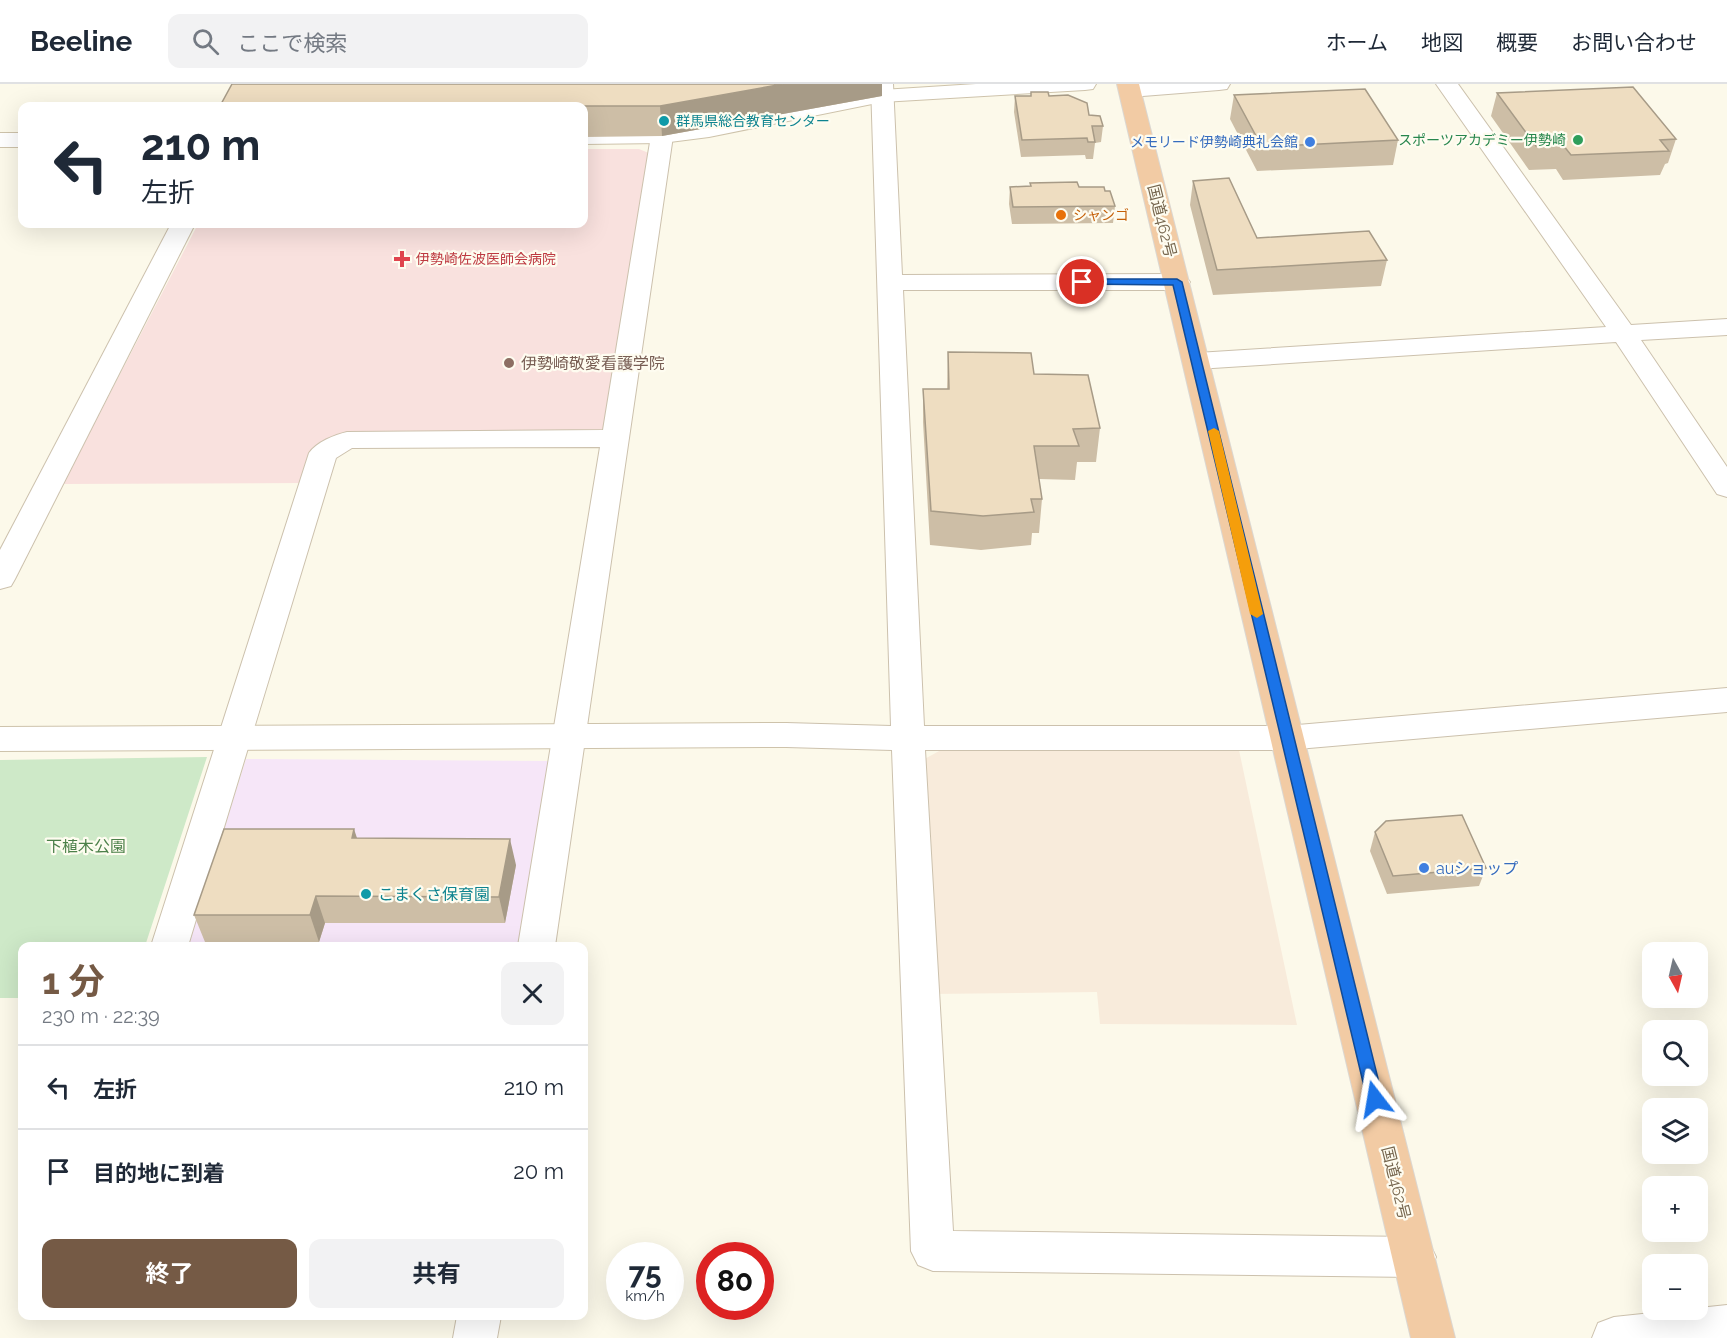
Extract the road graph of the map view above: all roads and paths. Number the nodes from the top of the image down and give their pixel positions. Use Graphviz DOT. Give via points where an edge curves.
graph roads {
  1 [pos="1085,84"];
  2 [pos="1219,84"];
  3 [pos="1447,84"];
  4 [pos="1129,87"];
  5 [pos="882,90"];
  6 [pos="662,136"];
  7 [pos="588,137"];
  8 [pos="0,140"];
  9 [pos="18,140"];
  10 [pos="181,228"];
  11 [pos="1177,282"];
  12 [pos="891,283"];
  13 [pos="1727,327"];
  14 [pos="1623,333"];
  15 [pos="1197,361"];
  16 [pos="616,438"];
  17 [pos="1727,488"];
  18 [pos="0,579"];
  19 [pos="1727,700"];
  20 [pos="570,736"];
  21 [pos="235,738"];
  22 [pos="908,738"];
  23 [pos="1286,738"];
  24 [pos="0,739"];
  25 [pos="170,942"];
  26 [pos="538,942"];
  27 [pos="1414,1257"];
  28 [pos="478,1320"];
  29 [pos="1727,1326"];
  30 [pos="475,1338"];
  31 [pos="1433,1338"];
  32 [pos="1614,1338"];
  1 -- 5 [label="street"];
  2 -- 4 [label="street"];
  3 -- 14 [label="street"];
  4 -- 11 [label="highway, 国道462号"];
  5 -- 6 [label="street" via="709,130"];
  5 -- 12 [label="street"];
  6 -- 7 [label="street"];
  6 -- 16 [label="street"];
  8 -- 9 [label="street"];
  10 -- 18 [label="street"];
  11 -- 12 [label="street"];
  11 -- 15 [label="highway, 国道462号"];
  12 -- 22 [label="street"];
  13 -- 14 [label="street"];
  14 -- 15 [label="street"];
  14 -- 17 [label="street"];
  15 -- 23 [label="highway, 国道462号"];
  16 -- 20 [label="street"];
  16 -- 21 [label="street" via="347,440 323,453"];
  19 -- 23 [label="street"];
  20 -- 21 [label="street"];
  20 -- 22 [label="street"];
  20 -- 26 [label="street"];
  21 -- 24 [label="street"];
  21 -- 25 [label="street"];
  22 -- 23 [label="street"];
  22 -- 27 [label="street" via="933,1251"];
  23 -- 27 [label="highway, 国道462号"];
  27 -- 31 [label="highway, 国道462号"];
  28 -- 30 [label="street"];
  29 -- 32 [label="street"];
}
